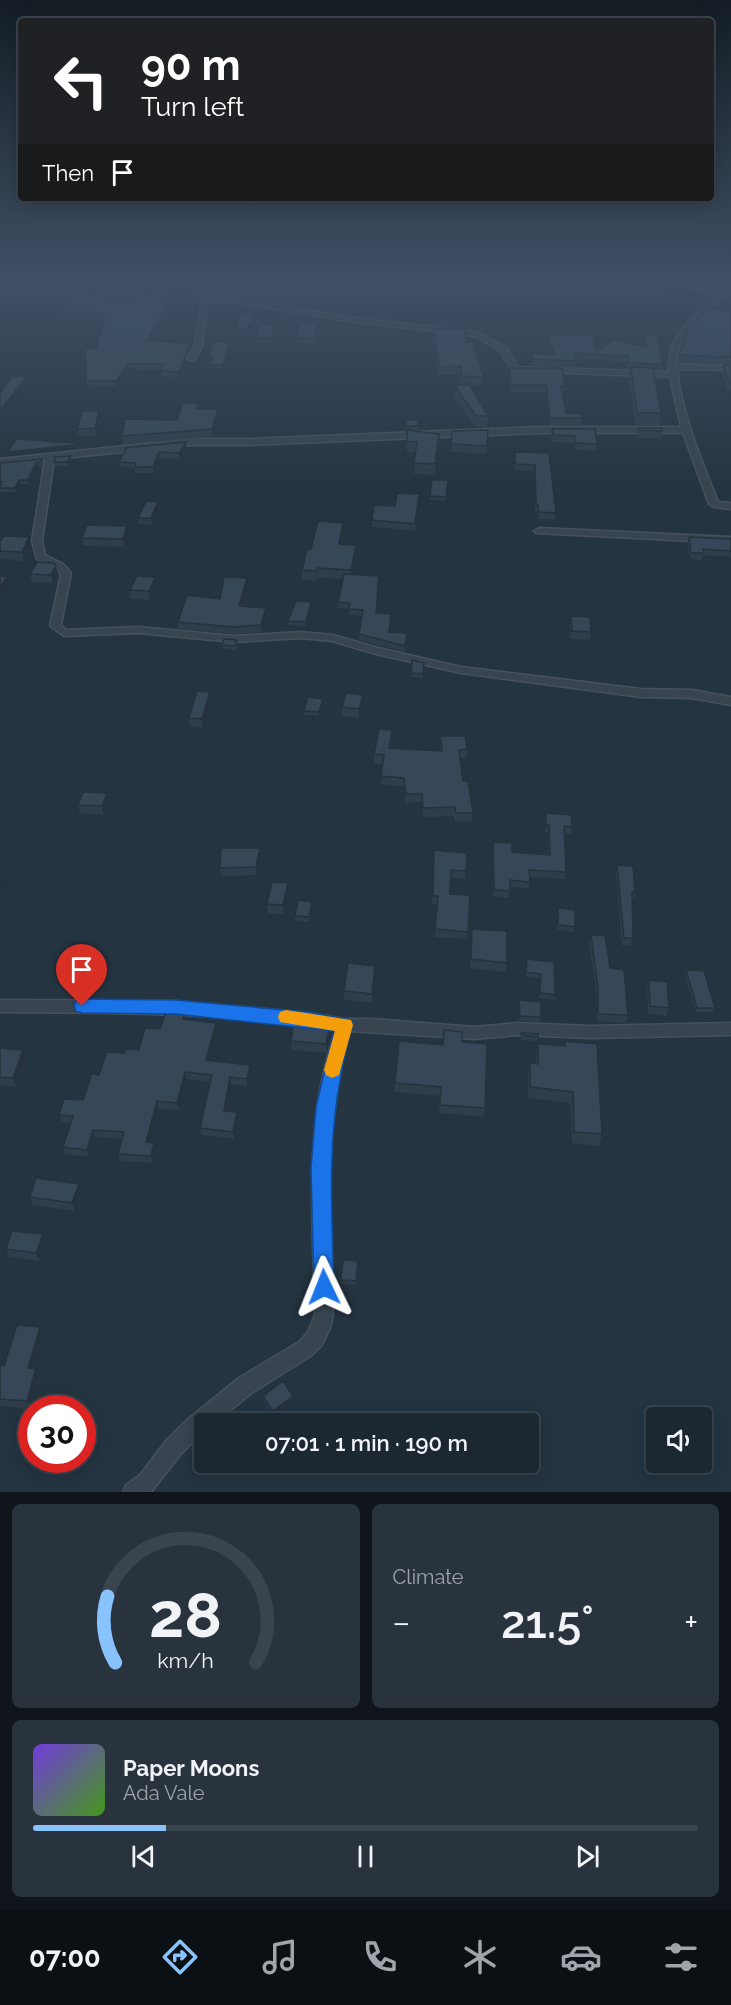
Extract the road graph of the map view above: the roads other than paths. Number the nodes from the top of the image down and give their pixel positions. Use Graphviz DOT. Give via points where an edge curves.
graph roads {
  1 [pos="196,350"];
  2 [pos="503,350"];
  3 [pos="673,350"];
  4 [pos="191,358"];
  5 [pos="731,368"];
  6 [pos="674,371"];
  7 [pos="686,430"];
  8 [pos="50,457"];
  9 [pos="0,462"];
  10 [pos="731,506"];
  11 [pos="539,531"];
  12 [pos="731,540"];
  13 [pos="731,701"];
  14 [pos="0,1006"];
  15 [pos="345,1025"];
  16 [pos="731,1029"];
  17 [pos="133,1492"];
  1 -- 4 [label="street"];
  2 -- 6 [label="street" via="516,369"];
  3 -- 6 [label="street"];
  5 -- 6 [label="street"];
  6 -- 7 [label="street"];
  7 -- 8 [label="street" via="540,430 191,442"];
  7 -- 10 [label="street" via="714,504"];
  8 -- 9 [label="street"];
  8 -- 13 [label="street" via="37,541 40,557 66,573 55,626 64,633 138,630 234,639 301,635 333,638 471,672"];
  11 -- 12 [label="street"];
  14 -- 15 [label="street" via="175,1007"];
  15 -- 16 [label="street" via="474,1033 517,1029"];
  15 -- 17 [label="street" via="325,1107 321,1168 324,1315 319,1335 309,1346 245,1386 178,1442 153,1475"];
}
